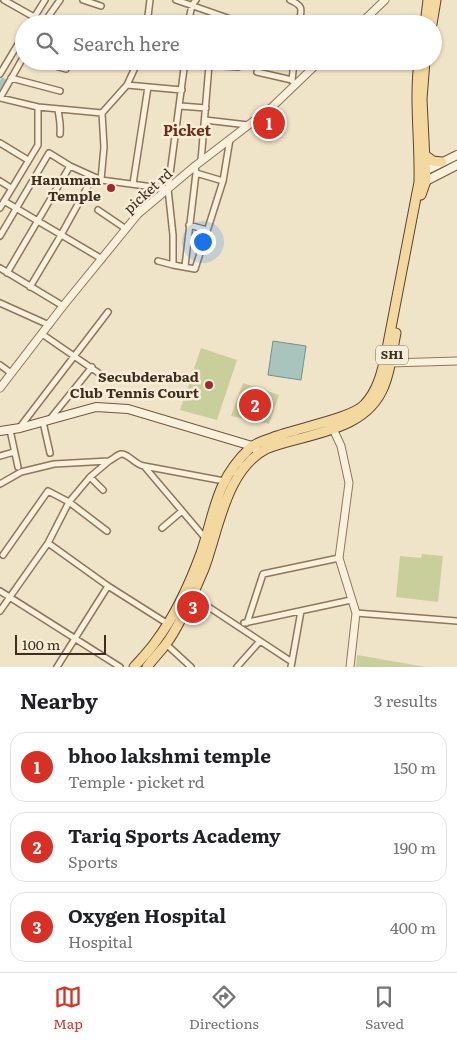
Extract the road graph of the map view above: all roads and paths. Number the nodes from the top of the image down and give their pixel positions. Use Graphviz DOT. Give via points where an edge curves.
graph roads {
  1 [pos="4,0"];
  2 [pos="45,0"];
  3 [pos="60,0"];
  4 [pos="83,0"];
  5 [pos="150,0"];
  6 [pos="176,0"];
  7 [pos="290,0"];
  8 [pos="385,0"];
  9 [pos="428,0"];
  10 [pos="436,0"];
  11 [pos="194,3"];
  12 [pos="101,6"];
  13 [pos="30,15"];
  14 [pos="35,15"];
  15 [pos="49,15"];
  16 [pos="148,15"];
  17 [pos="222,15"];
  18 [pos="301,15"];
  19 [pos="369,15"];
  20 [pos="426,15"];
  21 [pos="434,15"];
  22 [pos="15,49"];
  23 [pos="16,70"];
  24 [pos="134,70"];
  25 [pos="184,70"];
  26 [pos="206,70"];
  27 [pos="293,70"];
  28 [pos="311,70"];
  29 [pos="418,70"];
  30 [pos="424,70"];
  31 [pos="257,72"];
  32 [pos="0,74"];
  33 [pos="11,78"];
  34 [pos="292,80"];
  35 [pos="127,85"];
  36 [pos="148,87"];
  37 [pos="291,89"];
  38 [pos="182,90"];
  39 [pos="60,91"];
  40 [pos="180,106"];
  41 [pos="38,107"];
  42 [pos="206,108"];
  43 [pos="58,109"];
  44 [pos="102,113"];
  45 [pos="205,120"];
  46 [pos="248,125"];
  47 [pos="60,134"];
  48 [pos="230,139"];
  49 [pos="0,143"];
  50 [pos="457,155"];
  51 [pos="426,156"];
  52 [pos="28,160"];
  53 [pos="201,161"];
  54 [pos="442,162"];
  55 [pos="457,165"];
  56 [pos="70,166"];
  57 [pos="195,170"];
  58 [pos="93,177"];
  59 [pos="423,177"];
  60 [pos="100,180"];
  61 [pos="0,181"];
  62 [pos="223,181"];
  63 [pos="133,184"];
  64 [pos="12,188"];
  65 [pos="168,189"];
  66 [pos="4,201"];
  67 [pos="0,208"];
  68 [pos="16,208"];
  69 [pos="98,210"];
  70 [pos="38,221"];
  71 [pos="189,225"];
  72 [pos="126,229"];
  73 [pos="208,230"];
  74 [pos="62,235"];
  75 [pos="0,236"];
  76 [pos="102,258"];
  77 [pos="158,260"];
  78 [pos="173,264"];
  79 [pos="185,266"];
  80 [pos="0,268"];
  81 [pos="7,273"];
  82 [pos="30,287"];
  83 [pos="2,305"];
  84 [pos="63,306"];
  85 [pos="0,312"];
  86 [pos="108,312"];
  87 [pos="49,325"];
  88 [pos="42,334"];
  89 [pos="74,356"];
  90 [pos="457,361"];
  91 [pos="390,363"];
  92 [pos="0,365"];
  93 [pos="92,368"];
  94 [pos="11,374"];
  95 [pos="100,374"];
  96 [pos="0,388"];
  97 [pos="46,421"];
  98 [pos="20,428"];
  99 [pos="333,429"];
  100 [pos="10,430"];
  101 [pos="0,432"];
  102 [pos="252,446"];
  103 [pos="14,452"];
  104 [pos="261,452"];
  105 [pos="50,453"];
  106 [pos="0,456"];
  107 [pos="109,461"];
  108 [pos="18,466"];
  109 [pos="144,466"];
  110 [pos="90,477"];
  111 [pos="224,481"];
  112 [pos="0,484"];
  113 [pos="103,490"];
  114 [pos="69,502"];
  115 [pos="182,511"];
  116 [pos="162,528"];
  117 [pos="107,532"];
  118 [pos="205,538"];
  119 [pos="48,543"];
  120 [pos="3,555"];
  121 [pos="339,558"];
  122 [pos="108,586"];
  123 [pos="0,591"];
  124 [pos="192,596"];
  125 [pos="10,598"];
  126 [pos="351,600"];
  127 [pos="0,611"];
  128 [pos="301,611"];
  129 [pos="356,613"];
  130 [pos="457,621"];
  131 [pos="247,623"];
  132 [pos="168,624"];
  133 [pos="237,625"];
  134 [pos="75,638"];
  135 [pos="260,640"];
  136 [pos="166,644"];
  137 [pos="292,664"];
  138 [pos="57,667"];
  139 [pos="120,667"];
  140 [pos="134,667"];
  141 [pos="146,667"];
  142 [pos="191,667"];
  143 [pos="237,667"];
  144 [pos="350,667"];
  1 -- 13 [label="street"];
  2 -- 14 [label="street"];
  3 -- 15 [label="street"];
  4 -- 12 [label="street"];
  5 -- 16 [label="street"];
  6 -- 11 [label="street"];
  7 -- 18 [label="street" via="300,4"];
  8 -- 19 [label="street"];
  9 -- 20 [label="main road"];
  10 -- 21 [label="main road"];
  11 -- 17 [label="street"];
  22 -- 32 [label="street"];
  23 -- 33 [label="street"];
  24 -- 35 [label="street"];
  25 -- 38 [label="street"];
  26 -- 42 [label="street"];
  27 -- 34 [label="street"];
  28 -- 37 [label="street, picket rd"];
  29 -- 59 [label="main road, SH1" via="416,95"];
  30 -- 51 [label="main road, SH1" via="422,99"];
  31 -- 34 [label="street"];
  33 -- 39 [label="street"];
  33 -- 41 [label="street" via="0,98"];
  34 -- 37 [label="street"];
  35 -- 36 [label="street"];
  35 -- 44 [label="street"];
  36 -- 38 [label="street"];
  36 -- 63 [label="street"];
  37 -- 46 [label="street, picket rd"];
  38 -- 40 [label="street"];
  40 -- 42 [label="street"];
  40 -- 65 [label="street"];
  41 -- 43 [label="street"];
  41 -- 52 [label="street" via="38,145"];
  42 -- 45 [label="street"];
  43 -- 44 [label="street"];
  43 -- 47 [label="street"];
  44 -- 60 [label="street" via="104,147"];
  45 -- 46 [label="street"];
  45 -- 53 [label="street"];
  46 -- 48 [label="street, picket rd"];
  48 -- 53 [label="street, picket rd"];
  48 -- 62 [label="street"];
  49 -- 52 [label="street"];
  50 -- 54 [label="main road"];
  51 -- 54 [label="main road"];
  51 -- 59 [label="main road, SH1"];
  52 -- 64 [label="street"];
  53 -- 57 [label="street, picket rd"];
  54 -- 59 [label="main road"];
  55 -- 59 [label="main road"];
  56 -- 58 [label="street"];
  56 -- 68 [label="street" via="49,153"];
  56 -- 70 [label="street"];
  57 -- 62 [label="street"];
  57 -- 65 [label="street, picket rd"];
  57 -- 71 [label="street"];
  58 -- 60 [label="street"];
  58 -- 74 [label="street"];
  59 -- 91 [label="main road, SH1"];
  59 -- 102 [label="main road, SH1" via="380,379 373,393 365,404 348,415 290,431"];
  60 -- 63 [label="street"];
  61 -- 64 [label="street"];
  62 -- 73 [label="street"];
  63 -- 65 [label="street"];
  64 -- 66 [label="street"];
  65 -- 72 [label="street, picket rd" via="138,214"];
  65 -- 78 [label="street"];
  66 -- 67 [label="street"];
  66 -- 68 [label="street"];
  68 -- 70 [label="street"];
  68 -- 75 [label="street"];
  69 -- 72 [label="street"];
  70 -- 74 [label="street"];
  70 -- 81 [label="street"];
  71 -- 73 [label="street"];
  71 -- 79 [label="street"];
  72 -- 76 [label="street, picket rd"];
  73 -- 79 [label="street" via="195,269"];
  74 -- 76 [label="street"];
  74 -- 82 [label="street"];
  76 -- 84 [label="street, picket rd"];
  77 -- 78 [label="street"];
  78 -- 79 [label="street"];
  80 -- 81 [label="street"];
  81 -- 82 [label="street"];
  82 -- 84 [label="street"];
  83 -- 85 [label="street"];
  83 -- 87 [label="street"];
  84 -- 87 [label="street, picket rd"];
  86 -- 89 [label="street"];
  87 -- 88 [label="street, picket rd"];
  88 -- 89 [label="street"];
  88 -- 94 [label="street, picket rd"];
  89 -- 93 [label="street"];
  89 -- 98 [label="street"];
  90 -- 91 [label="street"];
  91 -- 99 [label="main road, SH1" via="384,387 373,406 353,421"];
  92 -- 94 [label="street"];
  93 -- 95 [label="street"];
  93 -- 97 [label="street"];
  94 -- 96 [label="street, picket rd"];
  97 -- 98 [label="main road"];
  97 -- 102 [label="main road" via="96,407 128,410"];
  97 -- 105 [label="street"];
  98 -- 100 [label="main road"];
  99 -- 104 [label="main road, SH1"];
  99 -- 121 [label="street" via="349,483"];
  100 -- 101 [label="main road"];
  100 -- 103 [label="street"];
  102 -- 104 [label="main road"];
  102 -- 111 [label="main road, SH1"];
  103 -- 106 [label="street"];
  103 -- 108 [label="street"];
  104 -- 124 [label="main road, SH1" via="248,463 230,492"];
  107 -- 109 [label="street" via="121,454"];
  107 -- 110 [label="street"];
  107 -- 112 [label="street" via="54,464 21,472"];
  109 -- 111 [label="street"];
  109 -- 115 [label="street"];
  110 -- 113 [label="street"];
  110 -- 114 [label="street"];
  111 -- 118 [label="main road, SH1"];
  114 -- 117 [label="street"];
  114 -- 119 [label="street"];
  114 -- 120 [label="street" via="48,491"];
  115 -- 116 [label="street"];
  115 -- 118 [label="street"];
  118 -- 132 [label="main road, SH1"];
  119 -- 122 [label="street"];
  119 -- 125 [label="street"];
  121 -- 126 [label="street"];
  121 -- 131 [label="street" via="263,574"];
  122 -- 132 [label="street"];
  122 -- 134 [label="street"];
  123 -- 125 [label="street"];
  124 -- 133 [label="street"];
  124 -- 136 [label="main road, SH1"];
  125 -- 127 [label="street"];
  125 -- 134 [label="street"];
  126 -- 128 [label="street"];
  126 -- 129 [label="street"];
  128 -- 131 [label="street"];
  128 -- 137 [label="street"];
  129 -- 130 [label="street"];
  129 -- 144 [label="street"];
  131 -- 133 [label="street"];
  132 -- 140 [label="main road, SH1"];
  133 -- 135 [label="street"];
  134 -- 138 [label="street"];
  134 -- 139 [label="street"];
  135 -- 137 [label="street"];
  135 -- 143 [label="street"];
  136 -- 141 [label="main road, SH1"];
  136 -- 142 [label="street"];
}
